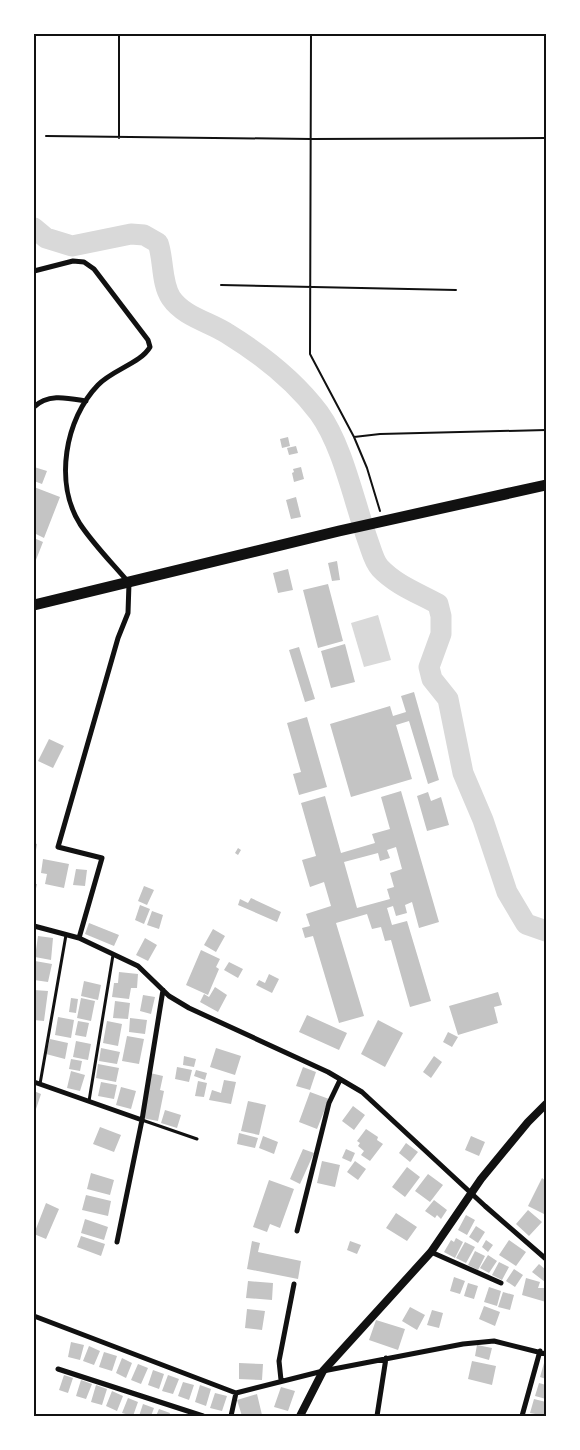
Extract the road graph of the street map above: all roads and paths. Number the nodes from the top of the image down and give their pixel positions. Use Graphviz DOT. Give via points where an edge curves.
graph roads {
  1 [pos="119,34"];
  2 [pos="311,34"];
  3 [pos="46,136"];
  4 [pos="119,138"];
  5 [pos="546,138"];
  6 [pos="311,139"];
  7 [pos="34,271"];
  8 [pos="221,286"];
  9 [pos="310,289"];
  10 [pos="456,290"];
  11 [pos="86,401"];
  12 [pos="34,407"];
  13 [pos="546,430"];
  14 [pos="354,437"];
  15 [pos="546,485"];
  16 [pos="381,521"];
  17 [pos="129,583"];
  18 [pos="34,605"];
  19 [pos="34,926"];
  20 [pos="66,935"];
  21 [pos="79,938"];
  22 [pos="113,954"];
  23 [pos="163,990"];
  24 [pos="340,1080"];
  25 [pos="37,1083"];
  26 [pos="89,1101"];
  27 [pos="546,1104"];
  28 [pos="142,1120"];
  29 [pos="197,1140"];
  30 [pos="472,1193"];
  31 [pos="296,1231"];
  32 [pos="116,1242"];
  33 [pos="431,1252"];
  34 [pos="546,1259"];
  35 [pos="501,1283"];
  36 [pos="294,1284"];
  37 [pos="34,1316"];
  38 [pos="540,1351"];
  39 [pos="546,1354"];
  40 [pos="386,1358"];
  41 [pos="58,1369"];
  42 [pos="323,1370"];
  43 [pos="281,1380"];
  44 [pos="236,1393"];
  45 [pos="203,1416"];
  46 [pos="230,1416"];
  47 [pos="300,1416"];
  48 [pos="377,1416"];
  49 [pos="522,1416"];
  1 -- 4 [label="path"];
  2 -- 6 [label="path"];
  3 -- 4 [label="path"];
  4 -- 6 [label="path"];
  5 -- 6 [label="path"];
  6 -- 9 [label="path"];
  7 -- 11 [label="street" via="73,261 84,262 94,269 148,340 150,347 146,354 113,372 97,385"];
  8 -- 9 [label="path"];
  9 -- 10 [label="path"];
  9 -- 14 [label="path" via="310,354"];
  11 -- 12 [label="street" via="48,399"];
  11 -- 17 [label="street" via="71,431 67,456 71,503 80,524"];
  13 -- 14 [label="path"];
  14 -- 16 [label="path" via="367,468"];
  15 -- 16 [label="highway"];
  16 -- 17 [label="highway"];
  17 -- 18 [label="highway"];
  17 -- 21 [label="street" via="128,613 58,847 102,858"];
  19 -- 20 [label="street"];
  20 -- 21 [label="street"];
  20 -- 25 [label="lane"];
  21 -- 22 [label="street"];
  22 -- 23 [label="street" via="138,966"];
  22 -- 26 [label="lane"];
  23 -- 24 [label="street" via="216,1022"];
  23 -- 28 [label="street"];
  24 -- 30 [label="street" via="362,1092"];
  24 -- 31 [label="street" via="329,1103"];
  25 -- 26 [label="street"];
  26 -- 28 [label="street"];
  27 -- 30 [label="street"];
  28 -- 29 [label="lane"];
  28 -- 32 [label="street"];
  30 -- 33 [label="street"];
  30 -- 34 [label="street"];
  33 -- 35 [label="street"];
  33 -- 42 [label="street"];
  36 -- 43 [label="street" via="279,1361"];
  37 -- 44 [label="street"];
  38 -- 39 [label="street"];
  38 -- 40 [label="street" via="494,1341"];
  38 -- 49 [label="street"];
  40 -- 42 [label="street"];
  40 -- 48 [label="street"];
  41 -- 45 [label="street"];
  42 -- 43 [label="street"];
  42 -- 47 [label="street"];
  43 -- 44 [label="street"];
  44 -- 46 [label="street"];
}
